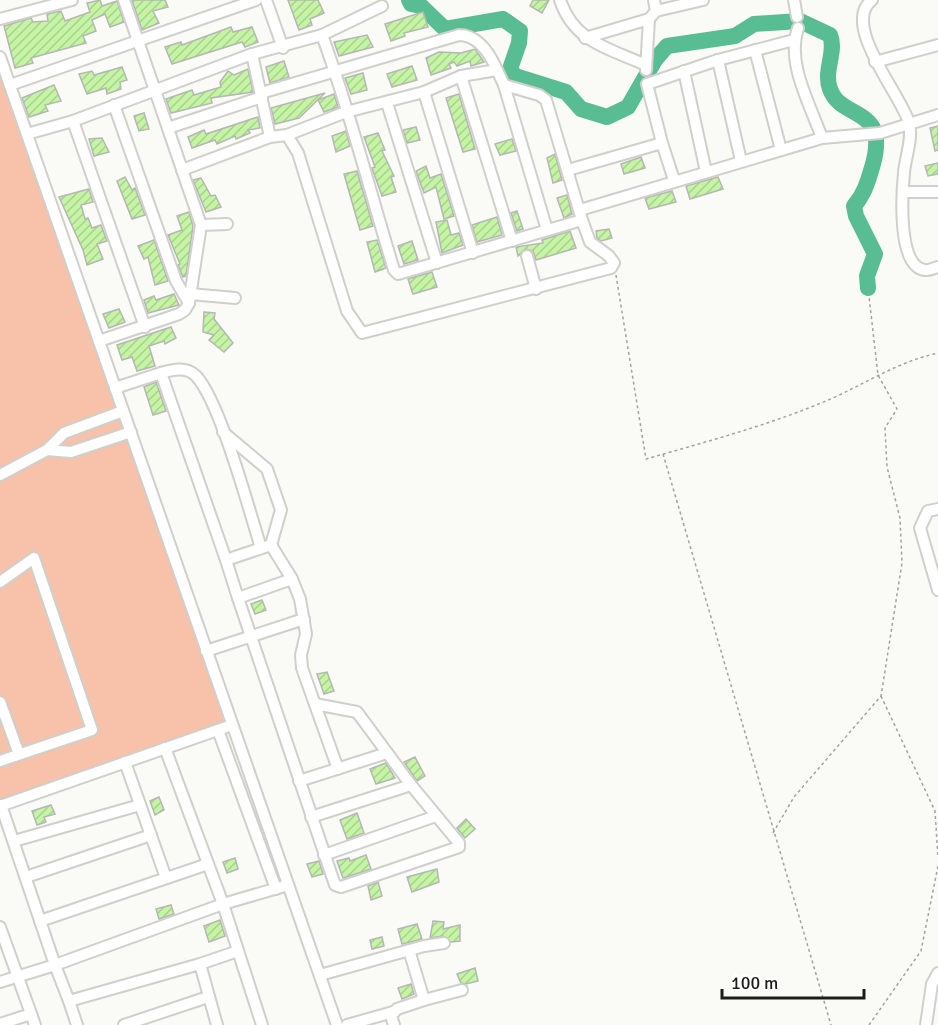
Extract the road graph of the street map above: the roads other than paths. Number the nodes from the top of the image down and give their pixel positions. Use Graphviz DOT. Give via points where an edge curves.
graph roads {
  1 [pos="72,0"];
  2 [pos="124,0"];
  3 [pos="256,0"];
  4 [pos="266,0"];
  5 [pos="554,0"];
  6 [pos="561,0"];
  7 [pos="703,0"];
  8 [pos="794,0"];
  9 [pos="868,3"];
  10 [pos="37,4"];
  11 [pos="382,6"];
  12 [pos="653,10"];
  13 [pos="0,20"];
  14 [pos="322,35"];
  15 [pos="585,38"];
  16 [pos="794,40"];
  17 [pos="138,41"];
  18 [pos="938,45"];
  19 [pos="283,48"];
  20 [pos="755,50"];
  21 [pos="252,54"];
  22 [pos="717,60"];
  23 [pos="0,61"];
  24 [pos="875,62"];
  25 [pos="335,69"];
  26 [pos="497,70"];
  27 [pos="684,71"];
  28 [pos="461,76"];
  29 [pos="10,85"];
  30 [pos="504,85"];
  31 [pos="156,90"];
  32 [pos="424,92"];
  33 [pos="262,95"];
  34 [pos="387,103"];
  35 [pos="114,105"];
  36 [pos="346,112"];
  37 [pos="938,115"];
  38 [pos="73,121"];
  39 [pos="909,123"];
  40 [pos="168,128"];
  41 [pos="27,134"];
  42 [pos="287,135"];
  43 [pos="270,137"];
  44 [pos="822,138"];
  45 [pos="662,143"];
  46 [pos="781,150"];
  47 [pos="741,161"];
  48 [pos="182,170"];
  49 [pos="568,170"];
  50 [pos="706,172"];
  51 [pos="674,180"];
  52 [pos="904,192"];
  53 [pos="938,192"];
  54 [pos="581,215"];
  55 [pos="226,224"];
  56 [pos="201,225"];
  57 [pos="547,230"];
  58 [pos="512,241"];
  59 [pos="473,253"];
  60 [pos="527,256"];
  61 [pos="437,263"];
  62 [pos="938,267"];
  63 [pos="536,289"];
  64 [pos="190,298"];
  65 [pos="235,298"];
  66 [pos="145,327"];
  67 [pos="99,341"];
  68 [pos="161,373"];
  69 [pos="115,388"];
  70 [pos="123,411"];
  71 [pos="223,431"];
  72 [pos="131,432"];
  73 [pos="47,450"];
  74 [pos="0,475"];
  75 [pos="938,508"];
  76 [pos="266,546"];
  77 [pos="226,560"];
  78 [pos="934,566"];
  79 [pos="292,579"];
  80 [pos="0,582"];
  81 [pos="938,590"];
  82 [pos="238,598"];
  83 [pos="304,619"];
  84 [pos="250,636"];
  85 [pos="206,651"];
  86 [pos="0,702"];
  87 [pos="315,704"];
  88 [pos="231,725"];
  89 [pos="218,730"];
  90 [pos="165,748"];
  91 [pos="387,753"];
  92 [pos="19,754"];
  93 [pos="0,761"];
  94 [pos="125,762"];
  95 [pos="338,769"];
  96 [pos="299,781"];
  97 [pos="411,785"];
  98 [pos="140,805"];
  99 [pos="0,806"];
  100 [pos="436,816"];
  101 [pos="311,817"];
  102 [pos="151,835"];
  103 [pos="14,841"];
  104 [pos="324,855"];
  105 [pos="208,864"];
  106 [pos="26,878"];
  107 [pos="166,878"];
  108 [pos="288,885"];
  109 [pos="276,889"];
  110 [pos="224,904"];
  111 [pos="40,921"];
  112 [pos="1,931"];
  113 [pos="444,943"];
  114 [pos="409,950"];
  115 [pos="238,951"];
  116 [pos="200,964"];
  117 [pos="56,965"];
  118 [pos="938,974"];
  119 [pos="320,975"];
  120 [pos="16,976"];
  121 [pos="0,982"];
  122 [pos="462,990"];
  123 [pos="208,996"];
  124 [pos="424,1000"];
  125 [pos="69,1001"];
  126 [pos="393,1012"];
  127 [pos="33,1020"];
  128 [pos="7,1023"];
  129 [pos="76,1025"];
  130 [pos="124,1025"];
  131 [pos="217,1025"];
  132 [pos="262,1025"];
  133 [pos="337,1025"];
  134 [pos="347,1025"];
  135 [pos="394,1025"];
  136 [pos="926,1025"];
  1 -- 10 [label="street"];
  2 -- 17 [label="street"];
  3 -- 17 [label="street"];
  4 -- 19 [label="street"];
  5 -- 6 [label="street"];
  6 -- 15 [label="street" via="569,22"];
  7 -- 12 [label="street"];
  8 -- 16 [label="street" via="798,22"];
  9 -- 24 [label="street" via="862,18"];
  10 -- 13 [label="street"];
  11 -- 14 [label="street"];
  12 -- 15 [label="street"];
  12 -- 15 [label="street" via="646,68"];
  14 -- 19 [label="street"];
  14 -- 25 [label="street"];
  16 -- 20 [label="street"];
  16 -- 44 [label="street" via="795,61"];
  17 -- 29 [label="street"];
  17 -- 31 [label="street"];
  18 -- 24 [label="street"];
  19 -- 21 [label="street"];
  20 -- 22 [label="street"];
  20 -- 46 [label="street"];
  21 -- 31 [label="street"];
  21 -- 33 [label="street"];
  22 -- 27 [label="street"];
  22 -- 47 [label="street"];
  23 -- 29 [label="street"];
  24 -- 39 [label="street"];
  25 -- 26 [label="street" via="465,35 481,45"];
  25 -- 33 [label="street"];
  25 -- 36 [label="street"];
  26 -- 28 [label="street"];
  26 -- 30 [label="street"];
  27 -- 45 [label="street" via="647,84"];
  27 -- 50 [label="street"];
  28 -- 32 [label="street"];
  28 -- 58 [label="street"];
  29 -- 41 [label="street"];
  30 -- 49 [label="street" via="543,96"];
  30 -- 57 [label="street"];
  31 -- 35 [label="street"];
  31 -- 40 [label="street"];
  32 -- 34 [label="street"];
  32 -- 59 [label="street"];
  33 -- 40 [label="street"];
  33 -- 43 [label="street"];
  34 -- 36 [label="street"];
  34 -- 61 [label="street"];
  35 -- 38 [label="street"];
  35 -- 64 [label="street" via="176,281"];
  36 -- 42 [label="street"];
  36 -- 61 [label="street" via="394,270 403,274"];
  37 -- 39 [label="street"];
  38 -- 41 [label="street"];
  38 -- 66 [label="street"];
  39 -- 44 [label="street" via="880,133"];
  39 -- 52 [label="street"];
  40 -- 48 [label="street"];
  41 -- 67 [label="street"];
  42 -- 43 [label="street"];
  42 -- 63 [label="street" via="298,153 347,311 362,333"];
  43 -- 48 [label="street"];
  44 -- 46 [label="street"];
  45 -- 49 [label="street"];
  45 -- 51 [label="street"];
  46 -- 47 [label="street"];
  47 -- 50 [label="street"];
  48 -- 56 [label="street"];
  49 -- 54 [label="street"];
  50 -- 51 [label="street"];
  51 -- 54 [label="street"];
  52 -- 53 [label="street"];
  52 -- 62 [label="street" via="904,243 911,261 924,270"];
  54 -- 57 [label="street"];
  54 -- 63 [label="street" via="590,242 612,258 611,268"];
  55 -- 56 [label="street"];
  56 -- 64 [label="street"];
  57 -- 58 [label="street"];
  58 -- 59 [label="street"];
  59 -- 61 [label="street"];
  60 -- 63 [label="street"];
  64 -- 65 [label="street"];
  64 -- 66 [label="street" via="179,314"];
  66 -- 67 [label="street"];
  67 -- 69 [label="street"];
  68 -- 69 [label="street"];
  68 -- 71 [label="street" via="177,369 196,376"];
  68 -- 77 [label="street"];
  69 -- 70 [label="street"];
  70 -- 72 [label="street"];
  70 -- 73 [label="street" via="64,433"];
  71 -- 76 [label="street"];
  71 -- 76 [label="street" via="267,469 281,510"];
  72 -- 73 [label="street" via="71,452"];
  72 -- 85 [label="street"];
  73 -- 74 [label="street"];
  75 -- 78 [label="street" via="928,511 920,528"];
  76 -- 77 [label="street"];
  76 -- 79 [label="street"];
  77 -- 82 [label="street"];
  78 -- 81 [label="street"];
  79 -- 82 [label="street"];
  79 -- 83 [label="street"];
  80 -- 92 [label="street" via="33,558 92,730"];
  82 -- 84 [label="street"];
  83 -- 84 [label="street"];
  83 -- 87 [label="street" via="302,666"];
  84 -- 85 [label="street"];
  84 -- 96 [label="street"];
  85 -- 88 [label="street"];
  86 -- 92 [label="street"];
  87 -- 91 [label="street" via="357,712"];
  87 -- 95 [label="street"];
  88 -- 89 [label="street"];
  88 -- 108 [label="street"];
  89 -- 90 [label="street"];
  89 -- 109 [label="street"];
  90 -- 94 [label="street"];
  90 -- 105 [label="street"];
  91 -- 95 [label="street"];
  91 -- 97 [label="street"];
  92 -- 93 [label="street"];
  94 -- 98 [label="street"];
  94 -- 99 [label="street"];
  95 -- 96 [label="street"];
  96 -- 101 [label="street"];
  97 -- 100 [label="street"];
  97 -- 101 [label="street"];
  98 -- 102 [label="street"];
  98 -- 103 [label="street"];
  99 -- 103 [label="street"];
  100 -- 104 [label="street"];
  100 -- 104 [label="street" via="459,843 456,849 338,888"];
  101 -- 104 [label="street"];
  102 -- 106 [label="street"];
  102 -- 107 [label="street"];
  103 -- 106 [label="street"];
  105 -- 107 [label="street"];
  105 -- 110 [label="street"];
  106 -- 111 [label="street"];
  107 -- 111 [label="street"];
  108 -- 109 [label="street"];
  108 -- 119 [label="street"];
  109 -- 110 [label="street"];
  110 -- 115 [label="street"];
  110 -- 117 [label="street"];
  111 -- 117 [label="street"];
  112 -- 120 [label="street"];
  113 -- 114 [label="street"];
  114 -- 119 [label="street"];
  114 -- 124 [label="street"];
  115 -- 116 [label="street"];
  115 -- 132 [label="street"];
  116 -- 123 [label="street"];
  116 -- 125 [label="street"];
  117 -- 120 [label="street"];
  117 -- 125 [label="street"];
  118 -- 136 [label="street" via="932,984"];
  119 -- 133 [label="street"];
  120 -- 121 [label="street"];
  120 -- 127 [label="street"];
  122 -- 124 [label="street"];
  123 -- 130 [label="street"];
  123 -- 131 [label="street"];
  124 -- 126 [label="street"];
  125 -- 129 [label="street"];
  126 -- 134 [label="street"];
  126 -- 135 [label="street"];
  127 -- 128 [label="street"];
}
